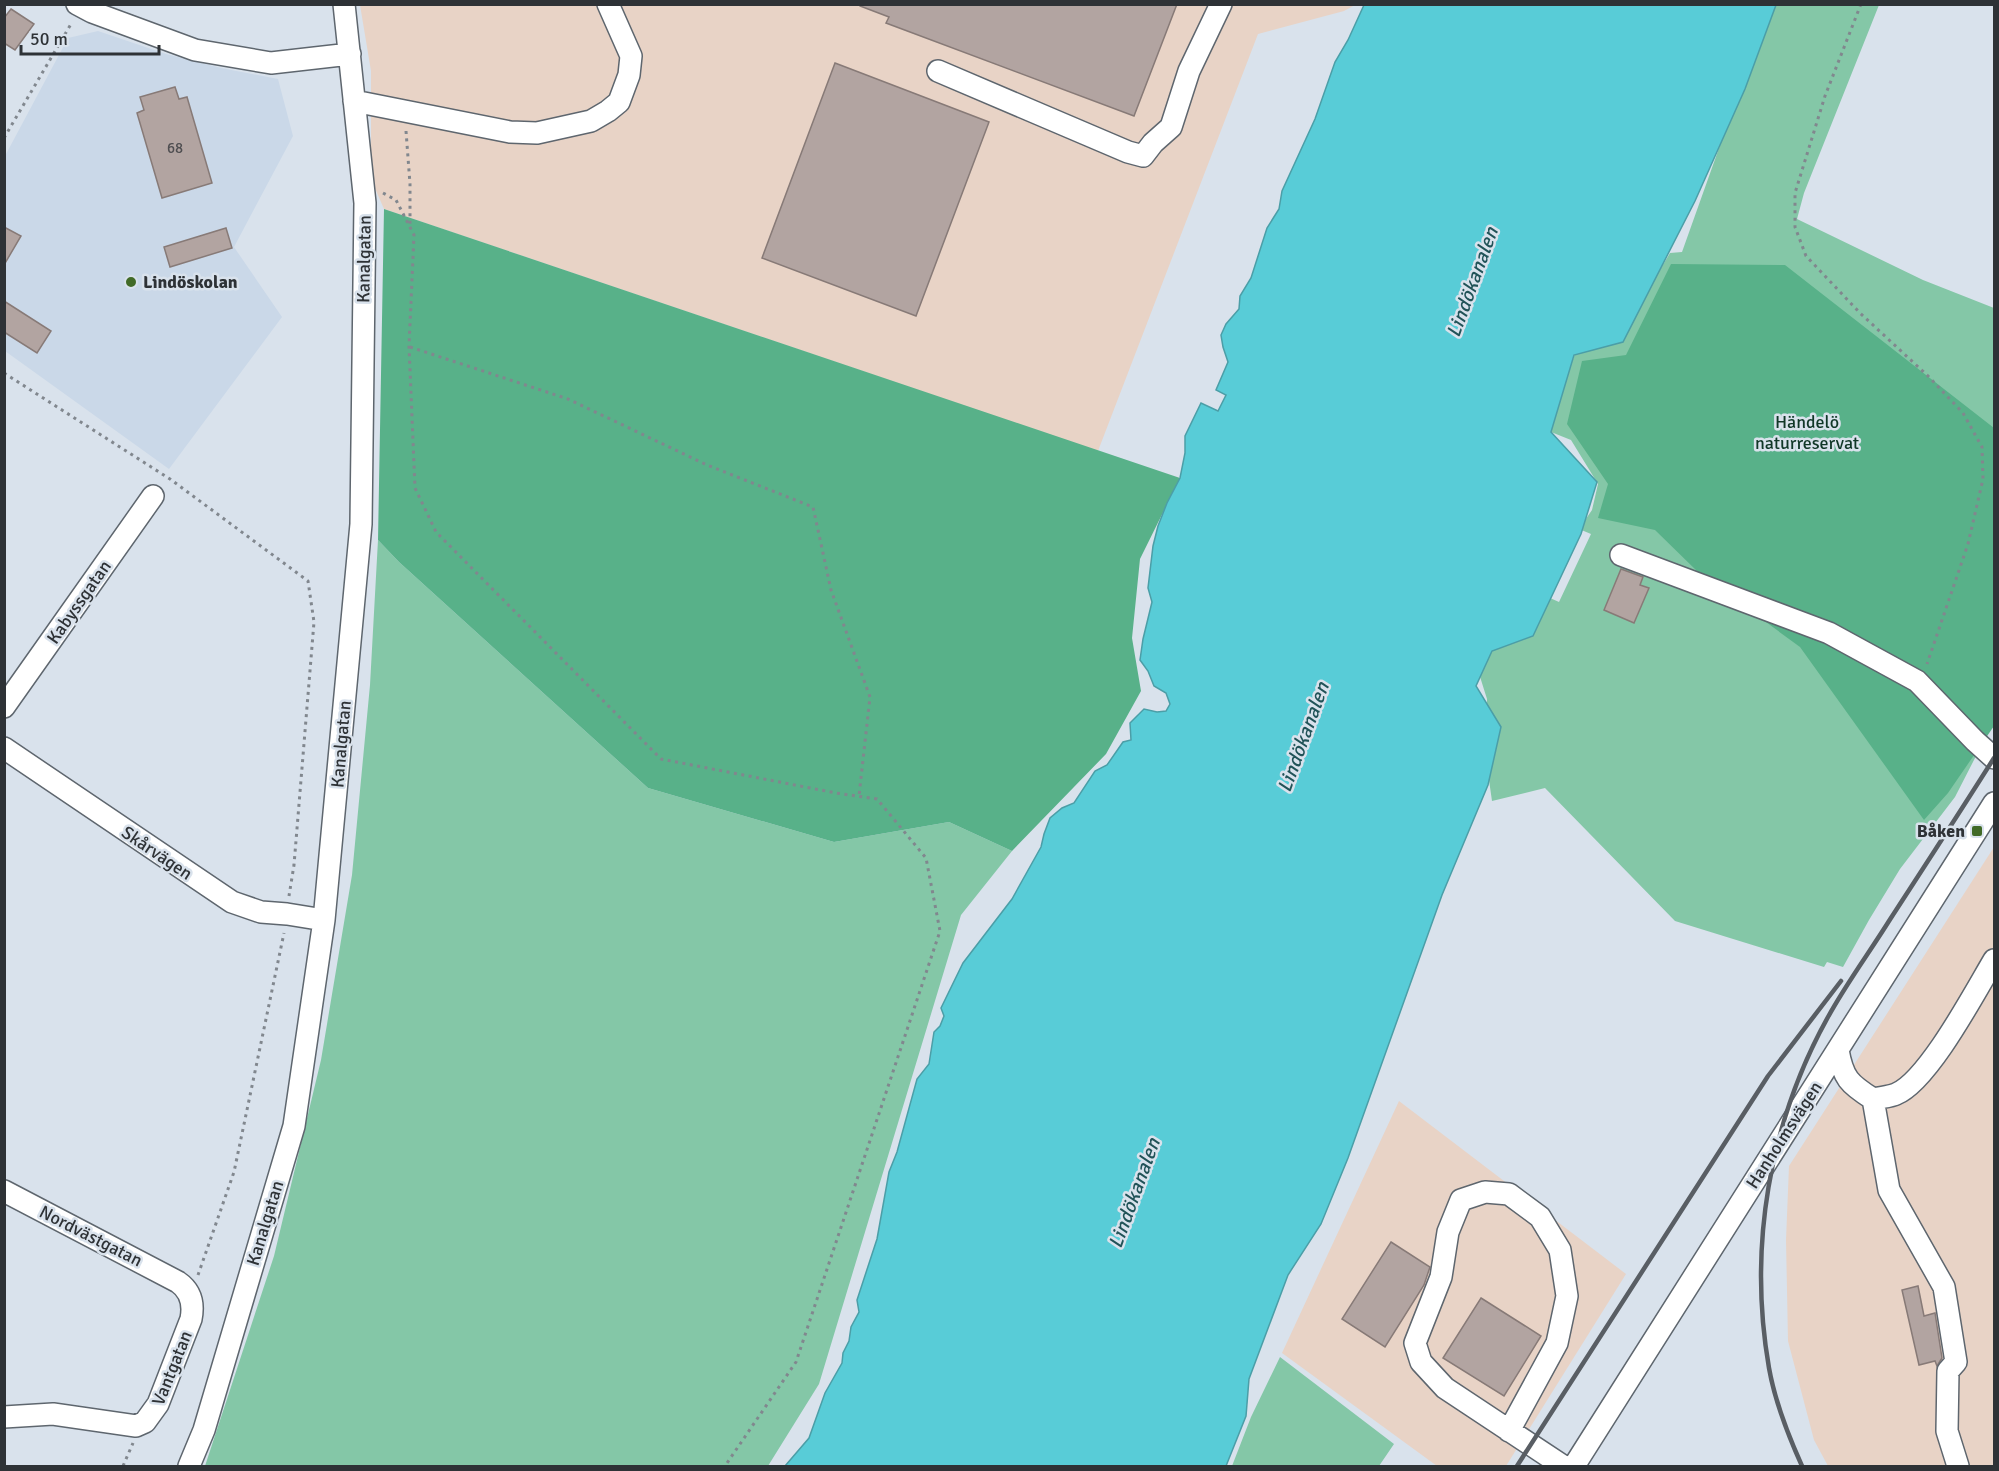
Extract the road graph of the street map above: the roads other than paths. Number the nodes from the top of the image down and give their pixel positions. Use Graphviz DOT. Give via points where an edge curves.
graph roads {
  1 [pos="344,4"];
  2 [pos="608,4"];
  3 [pos="1221,4"];
  4 [pos="79,6"];
  5 [pos="350,54"];
  6 [pos="938,71"];
  7 [pos="354,101"];
  8 [pos="153,496"];
  9 [pos="1622,555"];
  10 [pos="4,707"];
  11 [pos="4,748"];
  12 [pos="1995,758"];
  13 [pos="1995,803"];
  14 [pos="324,920"];
  15 [pos="1995,960"];
  16 [pos="1839,1050"];
  17 [pos="1868,1096"];
  18 [pos="4,1191"];
  19 [pos="184,1289"];
  20 [pos="4,1417"];
  21 [pos="1509,1431"];
  22 [pos="189,1467"];
  23 [pos="1563,1467"];
  24 [pos="1574,1467"];
  25 [pos="1958,1467"];
  1 -- 5 [label="street, Kanalgatan"];
  2 -- 7 [label="street" via="631,56 629,75 619,102 591,121 537,133 510,132"];
  3 -- 6 [label="street" via="1189,71 1171,127 1143,156"];
  4 -- 5 [label="street" via="205,52 271,63"];
  5 -- 7 [label="street, Kanalgatan"];
  7 -- 14 [label="street, Kanalgatan" via="365,203 361,524"];
  8 -- 10 [label="street, Kabyssgatan"];
  9 -- 12 [label="street" via="1828,633 1917,681"];
  11 -- 14 [label="street, Skårvägen" via="232,903 261,912"];
  13 -- 16 [label="street, Hanholmsvägen"];
  14 -- 22 [label="street, Kanalgatan" via="294,1126 204,1430"];
  15 -- 17 [label="street" via="1931,1062 1897,1094"];
  16 -- 17 [label="street" via="1842,1069 1850,1082"];
  16 -- 24 [label="street, Hanholmsvägen"];
  17 -- 25 [label="street" via="1889,1190 1944,1287 1956,1362 1948,1371 1947,1431"];
  18 -- 19 [label="street, Nordvästgatan"];
  19 -- 20 [label="street, Vantgatan" via="193,1307 191,1319 158,1404 145,1422 136,1425 53,1414"];
  21 -- 21 [label="street" via="1445,1388 1421,1362 1415,1343 1442,1277 1448,1232 1461,1200 1485,1192 1509,1194 1540,1217 1560,1250 1567,1296 1557,1343"];
  21 -- 23 [label="street"];
}
